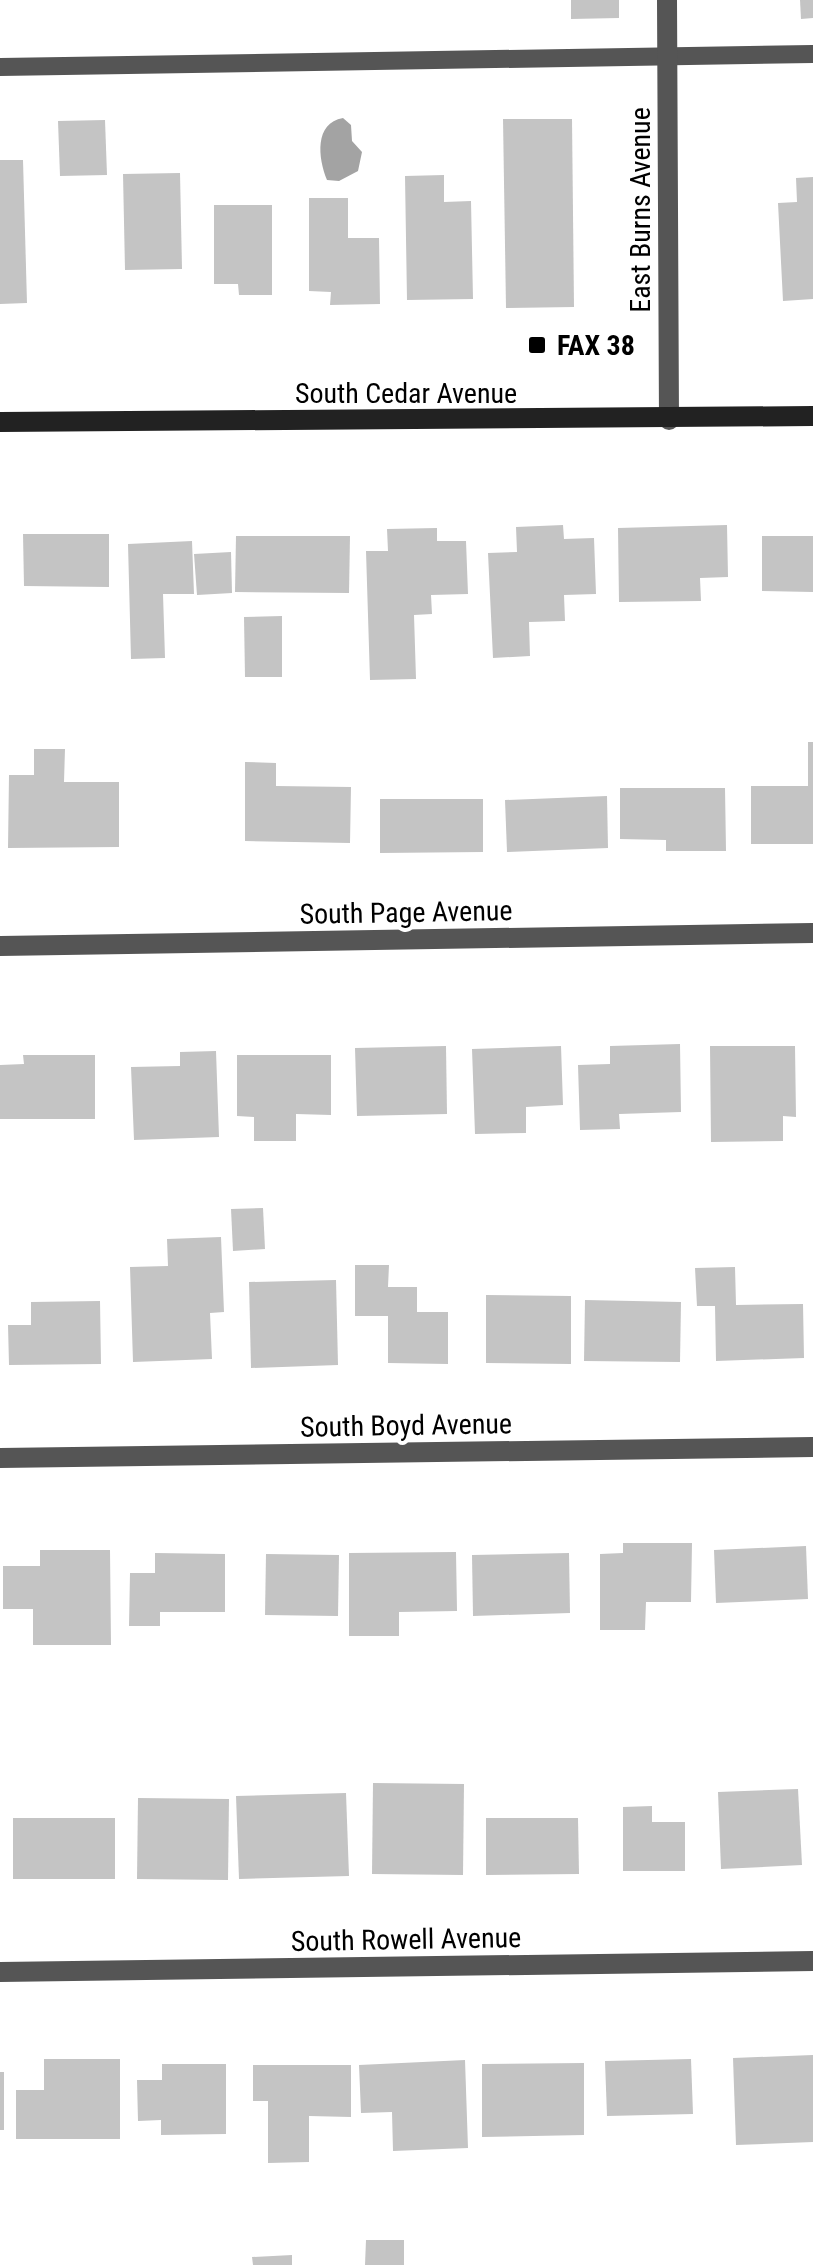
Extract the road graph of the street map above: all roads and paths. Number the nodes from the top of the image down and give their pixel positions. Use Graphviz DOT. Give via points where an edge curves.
graph roads {
  1 [pos="667,0"];
  2 [pos="813,54"];
  3 [pos="667,56"];
  4 [pos="0,68"];
  5 [pos="813,416"];
  6 [pos="669,420"];
  7 [pos="0,422"];
  8 [pos="813,933"];
  9 [pos="0,946"];
  10 [pos="813,1447"];
  11 [pos="0,1458"];
  12 [pos="813,1961"];
  13 [pos="0,1972"];
  1 -- 3 [label="street, East Burns Avenue"];
  2 -- 3 [label="lane"];
  3 -- 4 [label="lane"];
  3 -- 6 [label="street, East Burns Avenue"];
  5 -- 6 [label="main road, South Cedar Avenue"];
  6 -- 7 [label="main road, South Cedar Avenue"];
  8 -- 9 [label="street, South Page Avenue"];
  10 -- 11 [label="street, South Boyd Avenue"];
  12 -- 13 [label="street, South Rowell Avenue"];
}
